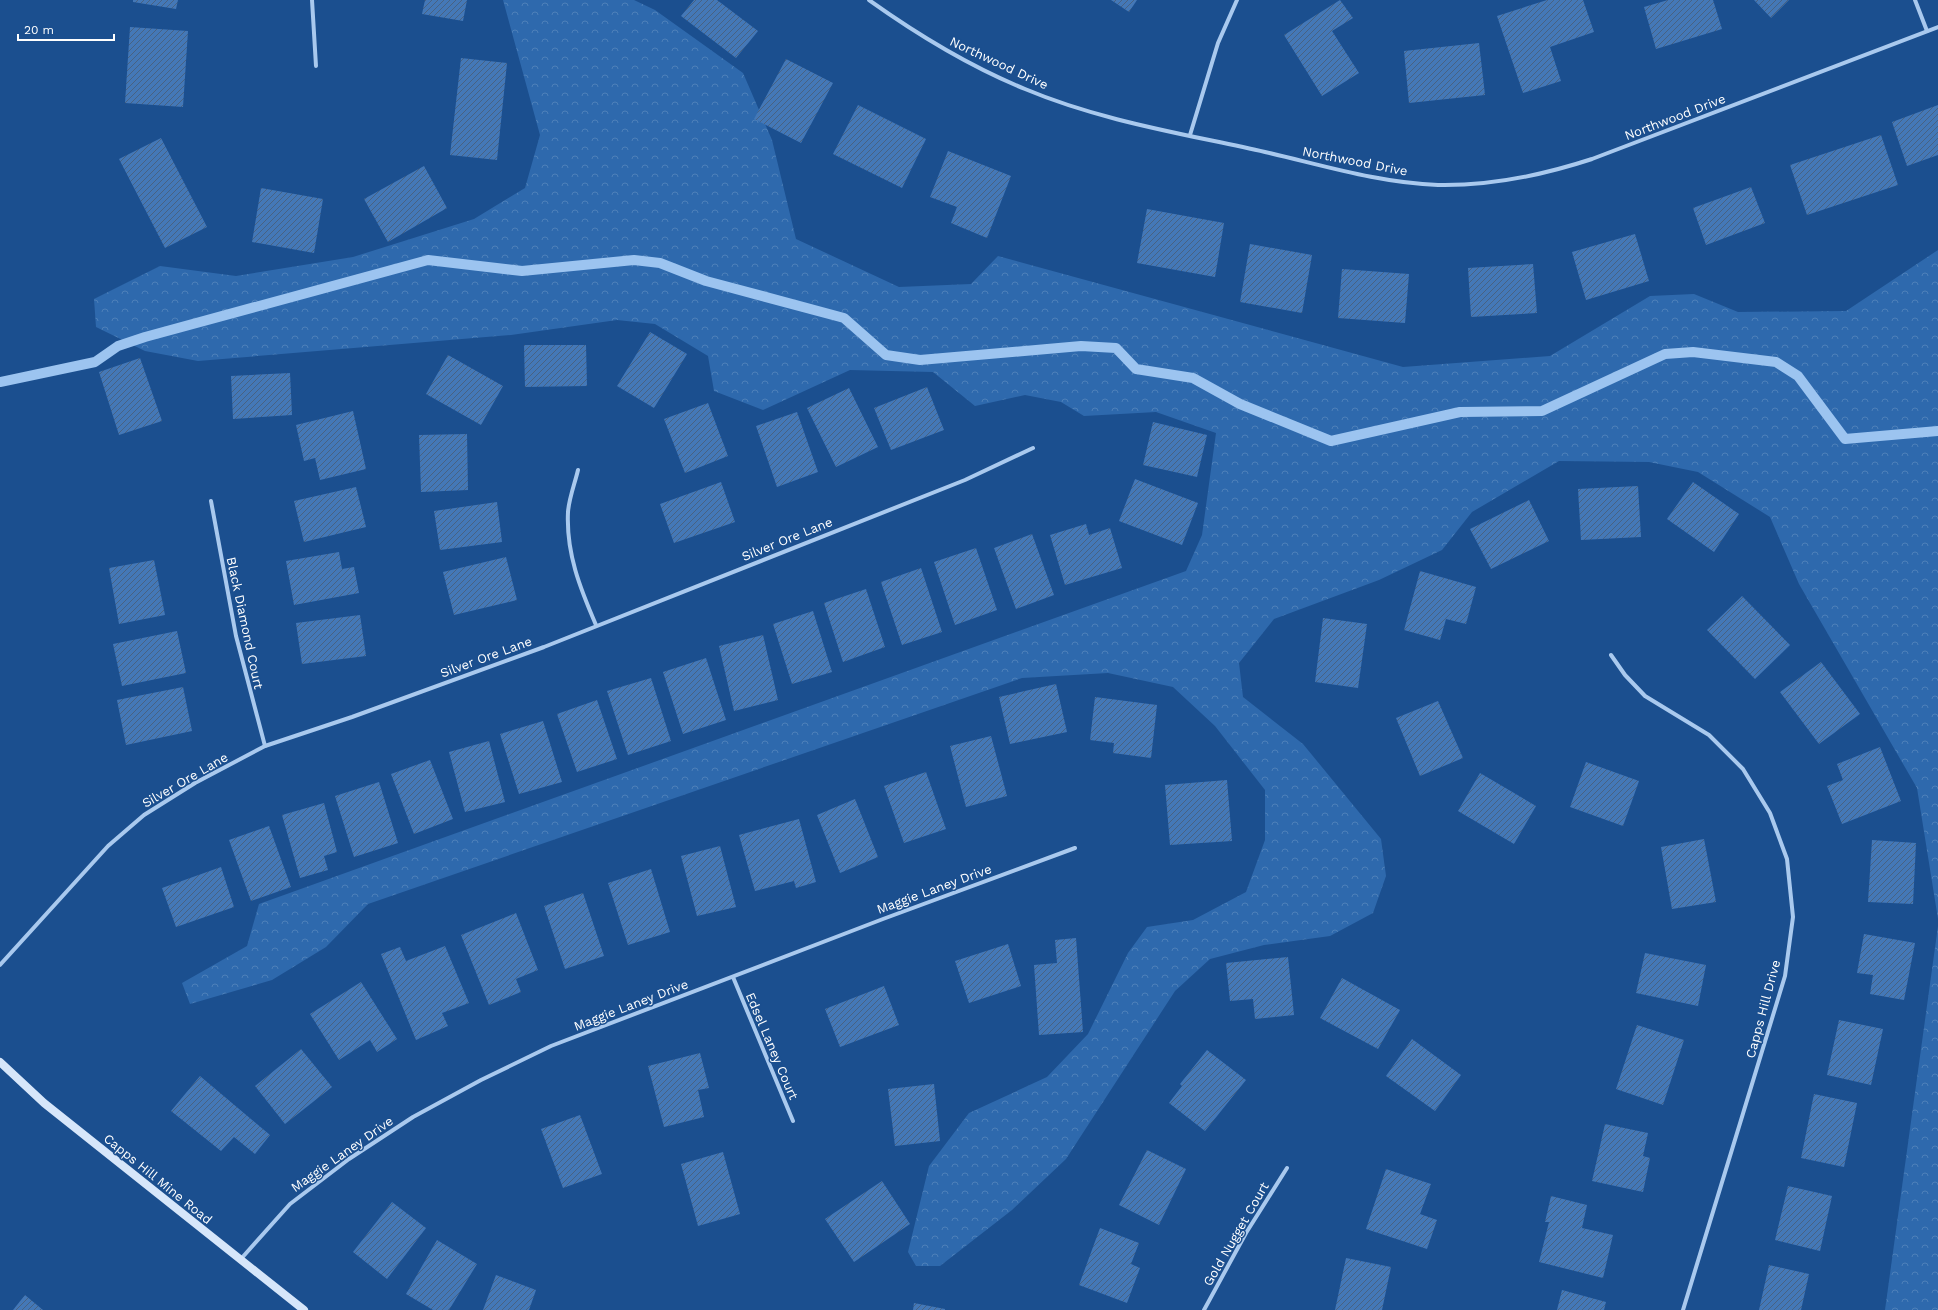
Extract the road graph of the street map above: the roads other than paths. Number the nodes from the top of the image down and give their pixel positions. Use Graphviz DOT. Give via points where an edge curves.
graph roads {
  1 [pos="312,0"];
  2 [pos="869,0"];
  3 [pos="1237,0"];
  4 [pos="1915,0"];
  5 [pos="1938,27"];
  6 [pos="1928,31"];
  7 [pos="316,66"];
  8 [pos="1190,135"];
  9 [pos="1033,448"];
  10 [pos="578,470"];
  11 [pos="211,502"];
  12 [pos="596,626"];
  13 [pos="1611,655"];
  14 [pos="265,746"];
  15 [pos="1075,848"];
  16 [pos="0,965"];
  17 [pos="733,977"];
  18 [pos="0,1062"];
  19 [pos="793,1122"];
  20 [pos="1287,1168"];
  21 [pos="240,1260"];
  22 [pos="304,1310"];
  23 [pos="1204,1310"];
  24 [pos="1683,1310"];
  1 -- 7 [label="street"];
  2 -- 8 [label="street, Northwood Drive" via="955,56 1025,89 1099,114"];
  3 -- 8 [label="street" via="1218,44"];
  4 -- 6 [label="street"];
  5 -- 6 [label="street, Northwood Drive"];
  6 -- 8 [label="street, Northwood Drive" via="1592,159 1561,169 1498,181 1438,185 1382,179"];
  9 -- 12 [label="street, Silver Ore Lane" via="965,480"];
  10 -- 12 [label="street" via="568,510 569,548 578,583"];
  11 -- 14 [label="street, Black Diamond Court" via="236,636"];
  12 -- 14 [label="street, Silver Ore Lane" via="359,715"];
  13 -- 24 [label="street, Capps Hill Drive" via="1625,675 1646,696 1709,735 1743,769 1770,813 1787,859 1790,881 1793,917 1785,976"];
  14 -- 16 [label="street, Silver Ore Lane" via="195,783 144,815 108,846"];
  15 -- 17 [label="street, Maggie Laney Drive" via="883,918"];
  17 -- 19 [label="street, Edsel Laney Court"];
  17 -- 21 [label="street, Maggie Laney Drive" via="551,1046 413,1117 349,1159 290,1204"];
  18 -- 21 [label="street, Capps Hill Mine Road" via="44,1103"];
  20 -- 23 [label="street, Gold Nugget Court" via="1246,1233"];
  21 -- 22 [label="street, Capps Hill Mine Road"];
}
